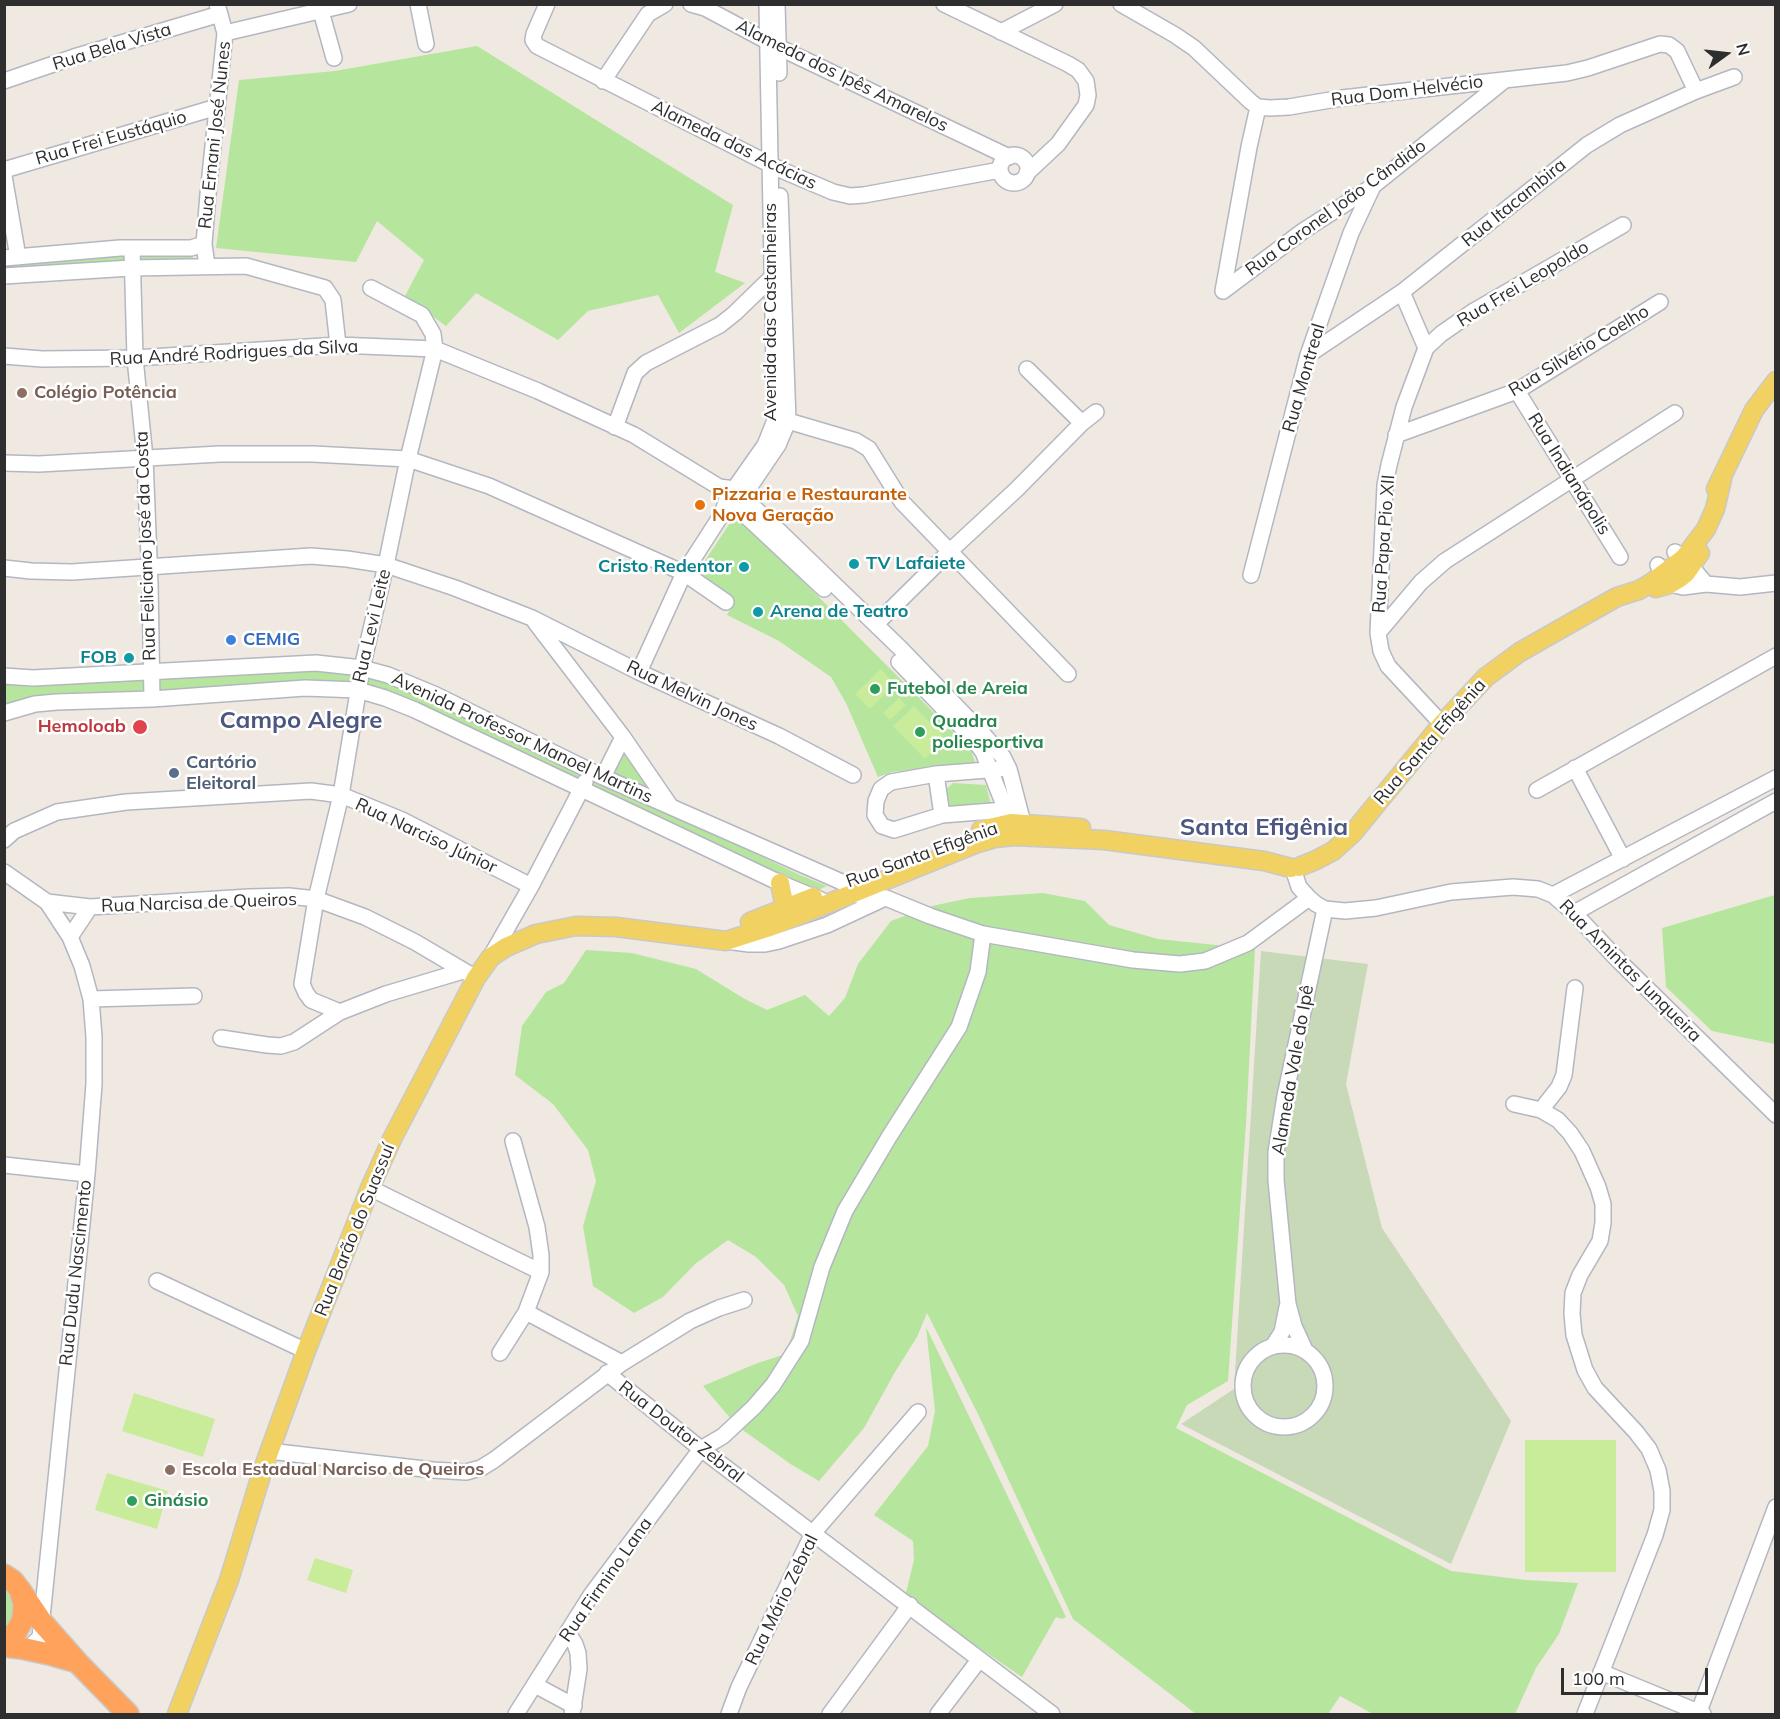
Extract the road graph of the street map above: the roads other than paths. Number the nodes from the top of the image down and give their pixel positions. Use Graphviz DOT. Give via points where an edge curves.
graph roads {
  1 [pos="349,4"];
  2 [pos="418,4"];
  3 [pos="547,4"];
  4 [pos="665,4"];
  5 [pos="691,4"];
  6 [pos="767,4"];
  7 [pos="777,4"];
  8 [pos="944,4"];
  9 [pos="1055,4"];
  10 [pos="1121,4"];
  11 [pos="320,8"];
  12 [pos="218,9"];
  13 [pos="1001,32"];
  14 [pos="225,33"];
  15 [pos="773,43"];
  16 [pos="426,44"];
  17 [pos="334,58"];
  18 [pos="1734,77"];
  19 [pos="1505,80"];
  20 [pos="4,81"];
  21 [pos="603,81"];
  22 [pos="1696,91"];
  23 [pos="1258,106"];
  24 [pos="217,107"];
  25 [pos="1006,164"];
  26 [pos="775,166"];
  27 [pos="4,170"];
  28 [pos="4,176"];
  29 [pos="1373,186"];
  30 [pos="1339,208"];
  31 [pos="1623,225"];
  32 [pos="1351,233"];
  33 [pos="204,244"];
  34 [pos="132,248"];
  35 [pos="11,258"];
  36 [pos="207,266"];
  37 [pos="131,268"];
  38 [pos="4,276"];
  39 [pos="772,277"];
  40 [pos="371,288"];
  41 [pos="1402,292"];
  42 [pos="1660,302"];
  43 [pos="338,345"];
  44 [pos="1426,348"];
  45 [pos="435,350"];
  46 [pos="1308,355"];
  47 [pos="4,356"];
  48 [pos="135,358"];
  49 [pos="1027,369"];
  50 [pos="1776,381"];
  51 [pos="1517,391"];
  52 [pos="1096,412"];
  53 [pos="1675,413"];
  54 [pos="782,420"];
  55 [pos="1082,423"];
  56 [pos="615,427"];
  57 [pos="1396,435"];
  58 [pos="145,458"];
  59 [pos="408,459"];
  60 [pos="4,463"];
  61 [pos="1572,479"];
  62 [pos="1722,479"];
  63 [pos="730,499"];
  64 [pos="950,551"];
  65 [pos="1620,556"];
  66 [pos="1683,559"];
  67 [pos="386,565"];
  68 [pos="149,566"];
  69 [pos="4,568"];
  70 [pos="684,573"];
  71 [pos="1251,575"];
  72 [pos="1664,575"];
  73 [pos="1776,583"];
  74 [pos="1706,584"];
  75 [pos="1617,597"];
  76 [pos="726,602"];
  77 [pos="532,618"];
  78 [pos="876,624"];
  79 [pos="1378,633"];
  80 [pos="1776,656"];
  81 [pos="362,668"];
  82 [pos="152,672"];
  83 [pos="639,672"];
  84 [pos="1068,674"];
  85 [pos="4,676"];
  86 [pos="358,690"];
  87 [pos="152,699"];
  88 [pos="4,713"];
  89 [pos="1442,724"];
  90 [pos="623,737"];
  91 [pos="1575,768"];
  92 [pos="1009,769"];
  93 [pos="991,770"];
  94 [pos="596,774"];
  95 [pos="853,774"];
  96 [pos="936,774"];
  97 [pos="1776,778"];
  98 [pos="582,789"];
  99 [pos="1537,790"];
  100 [pos="341,795"];
  101 [pos="1776,801"];
  102 [pos="671,807"];
  103 [pos="942,815"];
  104 [pos="1015,826"];
  105 [pos="4,840"];
  106 [pos="1623,859"];
  107 [pos="1295,866"];
  108 [pos="1604,869"];
  109 [pos="4,872"];
  110 [pos="780,883"];
  111 [pos="531,886"];
  112 [pos="847,888"];
  113 [pos="1615,890"];
  114 [pos="1553,895"];
  115 [pos="886,898"];
  116 [pos="1309,898"];
  117 [pos="316,899"];
  118 [pos="820,900"];
  119 [pos="47,902"];
  120 [pos="90,907"];
  121 [pos="785,907"];
  122 [pos="1325,909"];
  123 [pos="1574,913"];
  124 [pos="983,934"];
  125 [pos="70,937"];
  126 [pos="706,938"];
  127 [pos="726,941"];
  128 [pos="491,957"];
  129 [pos="469,974"];
  130 [pos="1575,988"];
  131 [pos="195,996"];
  132 [pos="91,999"];
  133 [pos="340,1012"];
  134 [pos="221,1038"];
  135 [pos="1514,1104"];
  136 [pos="1541,1110"];
  137 [pos="1776,1115"];
  138 [pos="513,1141"];
  139 [pos="4,1165"];
  140 [pos="87,1174"];
  141 [pos="370,1188"];
  142 [pos="541,1272"];
  143 [pos="157,1281"];
  144 [pos="744,1300"];
  145 [pos="1288,1304"];
  146 [pos="526,1312"];
  147 [pos="1273,1346"];
  148 [pos="1305,1350"];
  149 [pos="306,1352"];
  150 [pos="500,1353"];
  151 [pos="622,1363"];
  152 [pos="607,1374"];
  153 [pos="918,1412"];
  154 [pos="701,1449"];
  155 [pos="269,1451"];
  156 [pos="1776,1507"];
  157 [pos="813,1533"];
  158 [pos="10,1579"];
  159 [pos="910,1605"];
  160 [pos="41,1621"];
  161 [pos="568,1633"];
  162 [pos="4,1641"];
  163 [pos="4,1646"];
  164 [pos="28,1649"];
  165 [pos="979,1660"];
  166 [pos="78,1663"];
  167 [pos="1601,1672"];
  168 [pos="535,1685"];
  169 [pos="1034,1709"];
  170 [pos="573,1710"];
  171 [pos="128,1714"];
  172 [pos="177,1714"];
  173 [pos="516,1714"];
  174 [pos="729,1714"];
  175 [pos="830,1714"];
  176 [pos="938,1714"];
  177 [pos="1052,1714"];
  178 [pos="1585,1714"];
  179 [pos="1700,1714"];
  1 -- 11 [label="street"];
  2 -- 16 [label="street"];
  3 -- 21 [label="street, Alameda das Acácias" via="534,34 537,46"];
  4 -- 21 [label="street" via="648,14"];
  5 -- 15 [label="street, Alameda dos Ipês Amarelos"];
  6 -- 15 [label="street, Avenida das Castanheiras"];
  7 -- 15 [label="street, Avenida das Castanheiras"];
  8 -- 13 [label="street"];
  9 -- 13 [label="street"];
  10 -- 23 [label="street" via="1194,48"];
  11 -- 14 [label="street"];
  11 -- 17 [label="street"];
  12 -- 14 [label="street, Rua Ernani José Nunes"];
  12 -- 20 [label="street, Rua Bela Vista"];
  13 -- 25 [label="street" via="1078,70 1086,81 1088,95 1086,105 1058,144"];
  14 -- 24 [label="street, Rua Ernani José Nunes"];
  15 -- 25 [label="street, Alameda dos Ipês Amarelos"];
  15 -- 26 [label="street, Avenida das Castanheiras"];
  18 -- 22 [label="street, Rua Itacambira"];
  19 -- 22 [label="street, Rua Dom Helvécio" via="1588,68 1660,44 1677,51"];
  19 -- 23 [label="street, Rua Dom Helvécio" via="1289,107"];
  19 -- 29 [label="street, Rua Coronel João Cândido"];
  21 -- 26 [label="street, Alameda das Acácias"];
  22 -- 41 [label="street, Rua Itacambira" via="1620,125 1587,145"];
  23 -- 30 [label="street, Rua Coronel João Cândido" via="1223,291"];
  24 -- 27 [label="street, Rua Frei Eustáquio"];
  24 -- 33 [label="street, Rua Ernani José Nunes"];
  25 -- 26 [label="street, Alameda das Acácias" via="850,196"];
  26 -- 39 [label="street, Avenida das Castanheiras"];
  26 -- 54 [label="street, Avenida das Castanheiras"];
  28 -- 35 [label="street"];
  29 -- 30 [label="street, Rua Coronel João Cândido"];
  29 -- 32 [label="street, Rua Montreal"];
  30 -- 32 [label="street"];
  31 -- 44 [label="street, Rua Frei Leopoldo" via="1474,311"];
  32 -- 46 [label="street, Rua Montreal"];
  33 -- 34 [label="street" via="191,248"];
  33 -- 36 [label="street, Rua Ernani José Nunes"];
  34 -- 35 [label="street"];
  34 -- 37 [label="street, Rua Feliciano José da Costa"];
  36 -- 37 [label="street"];
  36 -- 43 [label="street" via="246,266 325,288 333,300"];
  37 -- 38 [label="street"];
  37 -- 48 [label="street, Rua Feliciano José da Costa"];
  39 -- 54 [label="street, Avenida das Castanheiras"];
  39 -- 56 [label="street" via="720,325 646,363 635,373"];
  40 -- 45 [label="street" via="422,315 433,334"];
  41 -- 44 [label="street"];
  41 -- 46 [label="street, Rua Itacambira"];
  42 -- 51 [label="street, Rua Silvério Coelho"];
  43 -- 45 [label="street, Rua André Rodrigues da Silva"];
  43 -- 48 [label="street, Rua André Rodrigues da Silva"];
  44 -- 57 [label="street, Rua Papa Pio XII"];
  45 -- 56 [label="street, Rua André Rodrigues da Silva"];
  45 -- 59 [label="street, Rua Levi Leite"];
  46 -- 71 [label="street, Rua Montreal"];
  47 -- 48 [label="street, Rua André Rodrigues da Silva"];
  48 -- 58 [label="street, Rua Feliciano José da Costa"];
  49 -- 55 [label="street"];
  50 -- 62 [label="main road, Rua Santa Efigênia" via="1754,410"];
  51 -- 57 [label="street, Rua Silvério Coelho"];
  51 -- 61 [label="street, Rua Indianápolis"];
  52 -- 55 [label="street"];
  53 -- 61 [label="street"];
  54 -- 63 [label="street, Avenida das Castanheiras"];
  54 -- 64 [label="street" via="856,441 869,449 903,502"];
  55 -- 64 [label="street"];
  56 -- 63 [label="street, Rua André Rodrigues da Silva" via="634,435"];
  57 -- 79 [label="street, Rua Papa Pio XII" via="1385,485"];
  58 -- 59 [label="street" via="313,454"];
  58 -- 60 [label="street"];
  58 -- 68 [label="street, Rua Feliciano José da Costa"];
  59 -- 67 [label="street, Rua Levi Leite"];
  59 -- 70 [label="street" via="489,486"];
  61 -- 65 [label="street, Rua Indianápolis"];
  61 -- 79 [label="street" via="1445,561 1421,582"];
  62 -- 66 [label="main road, Rua Santa Efigênia" via="1695,525"];
  62 -- 66 [label="main road, Rua Santa Efigênia" via="1715,509 1701,538"];
  63 -- 70 [label="street, Avenida das Castanheiras"];
  63 -- 78 [label="street, Rua André Rodrigues da Silva"];
  63 -- 93 [label="street, Rua André Rodrigues da Silva" via="868,630 974,740"];
  64 -- 78 [label="street"];
  64 -- 84 [label="street"];
  66 -- 72 [label="main road, Rua Santa Efigênia"];
  66 -- 74 [label="street"];
  67 -- 68 [label="street, Rua Melvin Jones" via="311,556"];
  67 -- 77 [label="street, Rua Melvin Jones"];
  67 -- 81 [label="street, Rua Levi Leite"];
  68 -- 69 [label="street, Rua Melvin Jones" via="72,572"];
  68 -- 82 [label="street, Rua Feliciano José da Costa"];
  70 -- 76 [label="street"];
  70 -- 83 [label="street, Avenida das Castanheiras"];
  72 -- 74 [label="street" via="1683,587"];
  72 -- 75 [label="main road, Rua Santa Efigênia"];
  72 -- 75 [label="main road, Rua Santa Efigênia" via="1628,586"];
  73 -- 74 [label="street" via="1740,587"];
  75 -- 89 [label="main road, Rua Santa Efigênia" via="1502,664"];
  77 -- 83 [label="street, Rua Melvin Jones"];
  77 -- 90 [label="street"];
  78 -- 92 [label="street, Rua André Rodrigues da Silva" via="982,733"];
  79 -- 89 [label="street, Rua Papa Pio XII" via="1388,666"];
  80 -- 91 [label="street"];
  81 -- 82 [label="street, Avenida Professor Manoel Martins" via="316,663"];
  81 -- 86 [label="street, Rua Levi Leite"];
  81 -- 94 [label="street, Avenida Professor Manoel Martins" via="435,695"];
  82 -- 85 [label="street, Avenida Professor Manoel Martins"];
  82 -- 87 [label="street, Rua Feliciano José da Costa"];
  83 -- 95 [label="street, Rua Melvin Jones"];
  86 -- 87 [label="street, Avenida Professor Manoel Martins" via="306,688"];
  86 -- 98 [label="street, Avenida Professor Manoel Martins" via="415,710"];
  86 -- 100 [label="street, Rua Levi Leite"];
  87 -- 88 [label="street, Avenida Professor Manoel Martins" via="35,704"];
  89 -- 107 [label="main road, Rua Santa Efigênia" via="1368,814"];
  90 -- 94 [label="street"];
  90 -- 102 [label="street"];
  91 -- 99 [label="street"];
  91 -- 106 [label="street"];
  92 -- 93 [label="street"];
  92 -- 104 [label="street, Rua André Rodrigues da Silva"];
  93 -- 96 [label="street"];
  93 -- 104 [label="street, Rua André Rodrigues da Silva"];
  94 -- 98 [label="street, Rua Barão do Suassuí"];
  94 -- 102 [label="street, Avenida Professor Manoel Martins"];
  96 -- 103 [label="street"];
  96 -- 103 [label="street" via="891,782 881,789 875,815 882,826 894,830"];
  97 -- 106 [label="street"];
  98 -- 110 [label="street, Avenida Professor Manoel Martins"];
  98 -- 111 [label="street, Rua Barão do Suassuí"];
  100 -- 105 [label="street, Rua Narciso Júnior" via="311,791 126,802 57,812 14,831"];
  100 -- 111 [label="street, Rua Narciso Júnior" via="402,820"];
  100 -- 117 [label="street, Rua Levi Leite"];
  101 -- 113 [label="street"];
  102 -- 112 [label="street, Avenida Professor Manoel Martins"];
  103 -- 104 [label="street"];
  104 -- 107 [label="main road, Rua Santa Efigênia" via="1100,830"];
  104 -- 112 [label="main road, Rua Santa Efigênia" via="978,831"];
  106 -- 108 [label="street"];
  107 -- 116 [label="street" via="1299,887"];
  108 -- 113 [label="street"];
  108 -- 114 [label="street"];
  109 -- 119 [label="street"];
  110 -- 118 [label="street, Avenida Professor Manoel Martins"];
  110 -- 121 [label="main road"];
  111 -- 128 [label="street, Rua Barão do Suassuí"];
  112 -- 115 [label="street, Avenida Professor Manoel Martins"];
  112 -- 118 [label="main road, Rua Santa Efigênia"];
  113 -- 123 [label="street"];
  114 -- 122 [label="street, Rua Amintas Junqueira" via="1513,887 1451,892 1376,908"];
  114 -- 123 [label="street, Rua Amintas Junqueira"];
  115 -- 124 [label="street, Avenida Professor Manoel Martins"];
  115 -- 127 [label="street" via="780,941"];
  116 -- 122 [label="street"];
  116 -- 124 [label="street, Avenida Professor Manoel Martins" via="1248,943 1195,963 1133,960"];
  117 -- 120 [label="street, Rua Narcisa de Queiros" via="249,897"];
  117 -- 129 [label="street, Rua Narcisa de Queiros" via="365,917"];
  117 -- 133 [label="street, Rua Levi Leite" via="302,984 311,1000"];
  118 -- 121 [label="main road, Rua Santa Efigênia"];
  118 -- 127 [label="main road, Rua Santa Efigênia" via="770,927"];
  119 -- 120 [label="street, Rua Narcisa de Queiros"];
  119 -- 125 [label="street, Rua Dudu Nascimento"];
  120 -- 125 [label="street"];
  121 -- 126 [label="main road, Rua Santa Efigênia"];
  122 -- 145 [label="street, Alameda Vale do Ipê" via="1276,1152"];
  123 -- 137 [label="street, Rua Amintas Junqueira"];
  124 -- 154 [label="street" via="978,972 959,1027 845,1211 822,1267 801,1341 754,1407 723,1436"];
  125 -- 132 [label="street, Rua Dudu Nascimento"];
  126 -- 127 [label="main road, Rua Santa Efigênia"];
  126 -- 128 [label="main road, Rua Santa Efigênia" via="576,926 536,934"];
  128 -- 129 [label="main road, Rua Barão do Suassuí"];
  129 -- 133 [label="street" via="386,994"];
  129 -- 141 [label="main road, Rua Barão do Suassuí"];
  130 -- 136 [label="street" via="1564,1075"];
  131 -- 132 [label="street"];
  132 -- 140 [label="street, Rua Dudu Nascimento" via="94,1084"];
  133 -- 134 [label="street" via="294,1042 281,1046"];
  135 -- 136 [label="street"];
  136 -- 167 [label="street" via="1558,1120 1582,1151 1603,1204 1600,1241 1573,1293 1574,1335 1585,1370 1595,1389 1649,1449 1662,1491 1662,1510 1654,1535"];
  138 -- 142 [label="street" via="537,1227"];
  139 -- 140 [label="street"];
  140 -- 160 [label="street, Rua Dudu Nascimento"];
  141 -- 142 [label="street"];
  141 -- 149 [label="main road, Rua Barão do Suassuí"];
  142 -- 146 [label="street"];
  143 -- 149 [label="street"];
  144 -- 151 [label="street" via="690,1321"];
  145 -- 147 [label="street, Alameda Vale do Ipê" via="1282,1332"];
  145 -- 148 [label="street, Alameda Vale do Ipê"];
  146 -- 150 [label="street"];
  146 -- 151 [label="street"];
  147 -- 148 [label="street" via="1290,1345"];
  147 -- 148 [label="street" via="1258,1353 1242,1381 1251,1412 1263,1423 1279,1428 1295,1427 1310,1420 1326,1392 1324,1375"];
  149 -- 155 [label="main road, Rua Barão do Suassuí"];
  151 -- 152 [label="street"];
  152 -- 154 [label="street, Rua Doutor Zebral"];
  152 -- 155 [label="street, Rua Doutor Zebral" via="494,1460 466,1472"];
  153 -- 157 [label="street, Rua Mário Zebral"];
  154 -- 157 [label="street, Rua Doutor Zebral"];
  154 -- 161 [label="street, Rua Firmino Lana" via="591,1594"];
  155 -- 172 [label="main road, Rua Barão do Suassuí" via="229,1580"];
  156 -- 179 [label="street"];
  157 -- 159 [label="street, Rua Doutor Zebral"];
  157 -- 174 [label="street, Rua Mário Zebral"];
  158 -- 160 [label="highway"];
  158 -- 162 [label="highway" via="24,1605 23,1619 16,1632"];
  159 -- 165 [label="street, Rua Doutor Zebral"];
  159 -- 175 [label="street"];
  160 -- 164 [label="street, Rua Dudu Nascimento" via="40,1637"];
  160 -- 166 [label="highway"];
  161 -- 168 [label="street, Rua Firmino Lana"];
  161 -- 170 [label="street" via="578,1653"];
  163 -- 164 [label="highway"];
  164 -- 166 [label="highway"];
  165 -- 169 [label="street, Rua Doutor Zebral"];
  165 -- 176 [label="street"];
  166 -- 171 [label="highway"];
  167 -- 178 [label="street"];
  167 -- 179 [label="street"];
  168 -- 170 [label="street"];
  168 -- 173 [label="street, Rua Firmino Lana"];
  169 -- 177 [label="street, Rua Doutor Zebral"];
}
